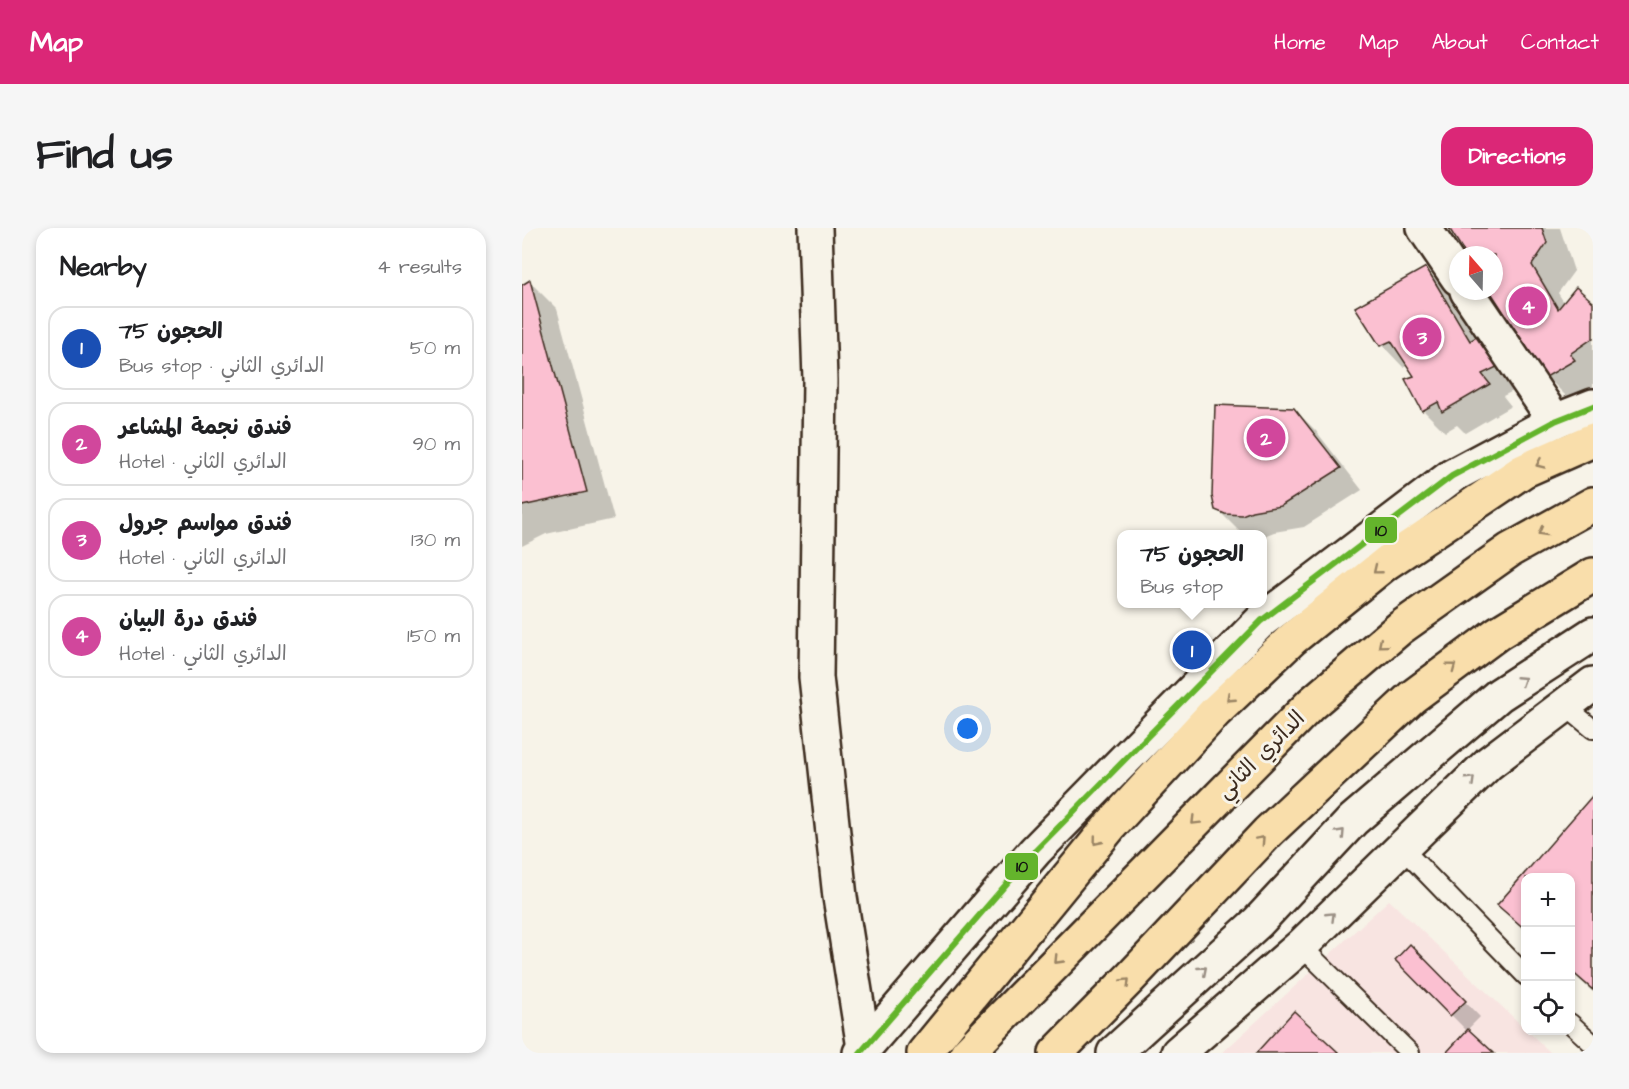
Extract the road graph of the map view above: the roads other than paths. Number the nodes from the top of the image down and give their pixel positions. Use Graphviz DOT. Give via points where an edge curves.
graph roads {
  1 [pos="816,228"];
  2 [pos="1424,228"];
  3 [pos="1449,265"];
  4 [pos="1473,300"];
  5 [pos="1593,406"];
  6 [pos="1555,421"];
  7 [pos="1593,440"];
  8 [pos="1593,504"];
  9 [pos="1593,575"];
  10 [pos="1593,634"];
  11 [pos="1593,684"];
  12 [pos="1564,705"];
  13 [pos="1593,729"];
  14 [pos="1402,848"];
  15 [pos="1301,946"];
  16 [pos="1521,971"];
  17 [pos="1575,1028"];
  18 [pos="1593,1044"];
  19 [pos="862,1051"];
  20 [pos="924,1053"];
  21 [pos="967,1053"];
  22 [pos="1056,1053"];
  23 [pos="1114,1053"];
  24 [pos="1178,1053"];
  25 [pos="1410,1053"];
  1 -- 19 [label="street" via="820,380 816,677 840,897"];
  2 -- 3 [label="street"];
  4 -- 6 [label="street"];
  5 -- 6 [label="street"];
  6 -- 19 [label="street" via="1452,476 1261,621 1035,851"];
  7 -- 20 [label="highway, one-way" via="1523,471 1495,489 1386,563 1292,639 1215,712 1111,825"];
  8 -- 21 [label="highway, الدائري الثاني, one-way" via="1510,550 1400,628 1311,704"];
  22 -- 9 [label="highway, one-way" via="1268,832 1412,697 1498,633"];
  23 -- 10 [label="street, one-way" via="1258,922 1353,820 1421,760 1499,695"];
  11 -- 12 [label="street"];
  12 -- 13 [label="lane"];
  14 -- 12 [label="street, one-way" via="1489,763"];
  15 -- 14 [label="street, one-way"];
  14 -- 16 [label="lane"];
  15 -- 24 [label="street"];
  15 -- 25 [label="lane"];
  17 -- 18 [label="lane"];
}
